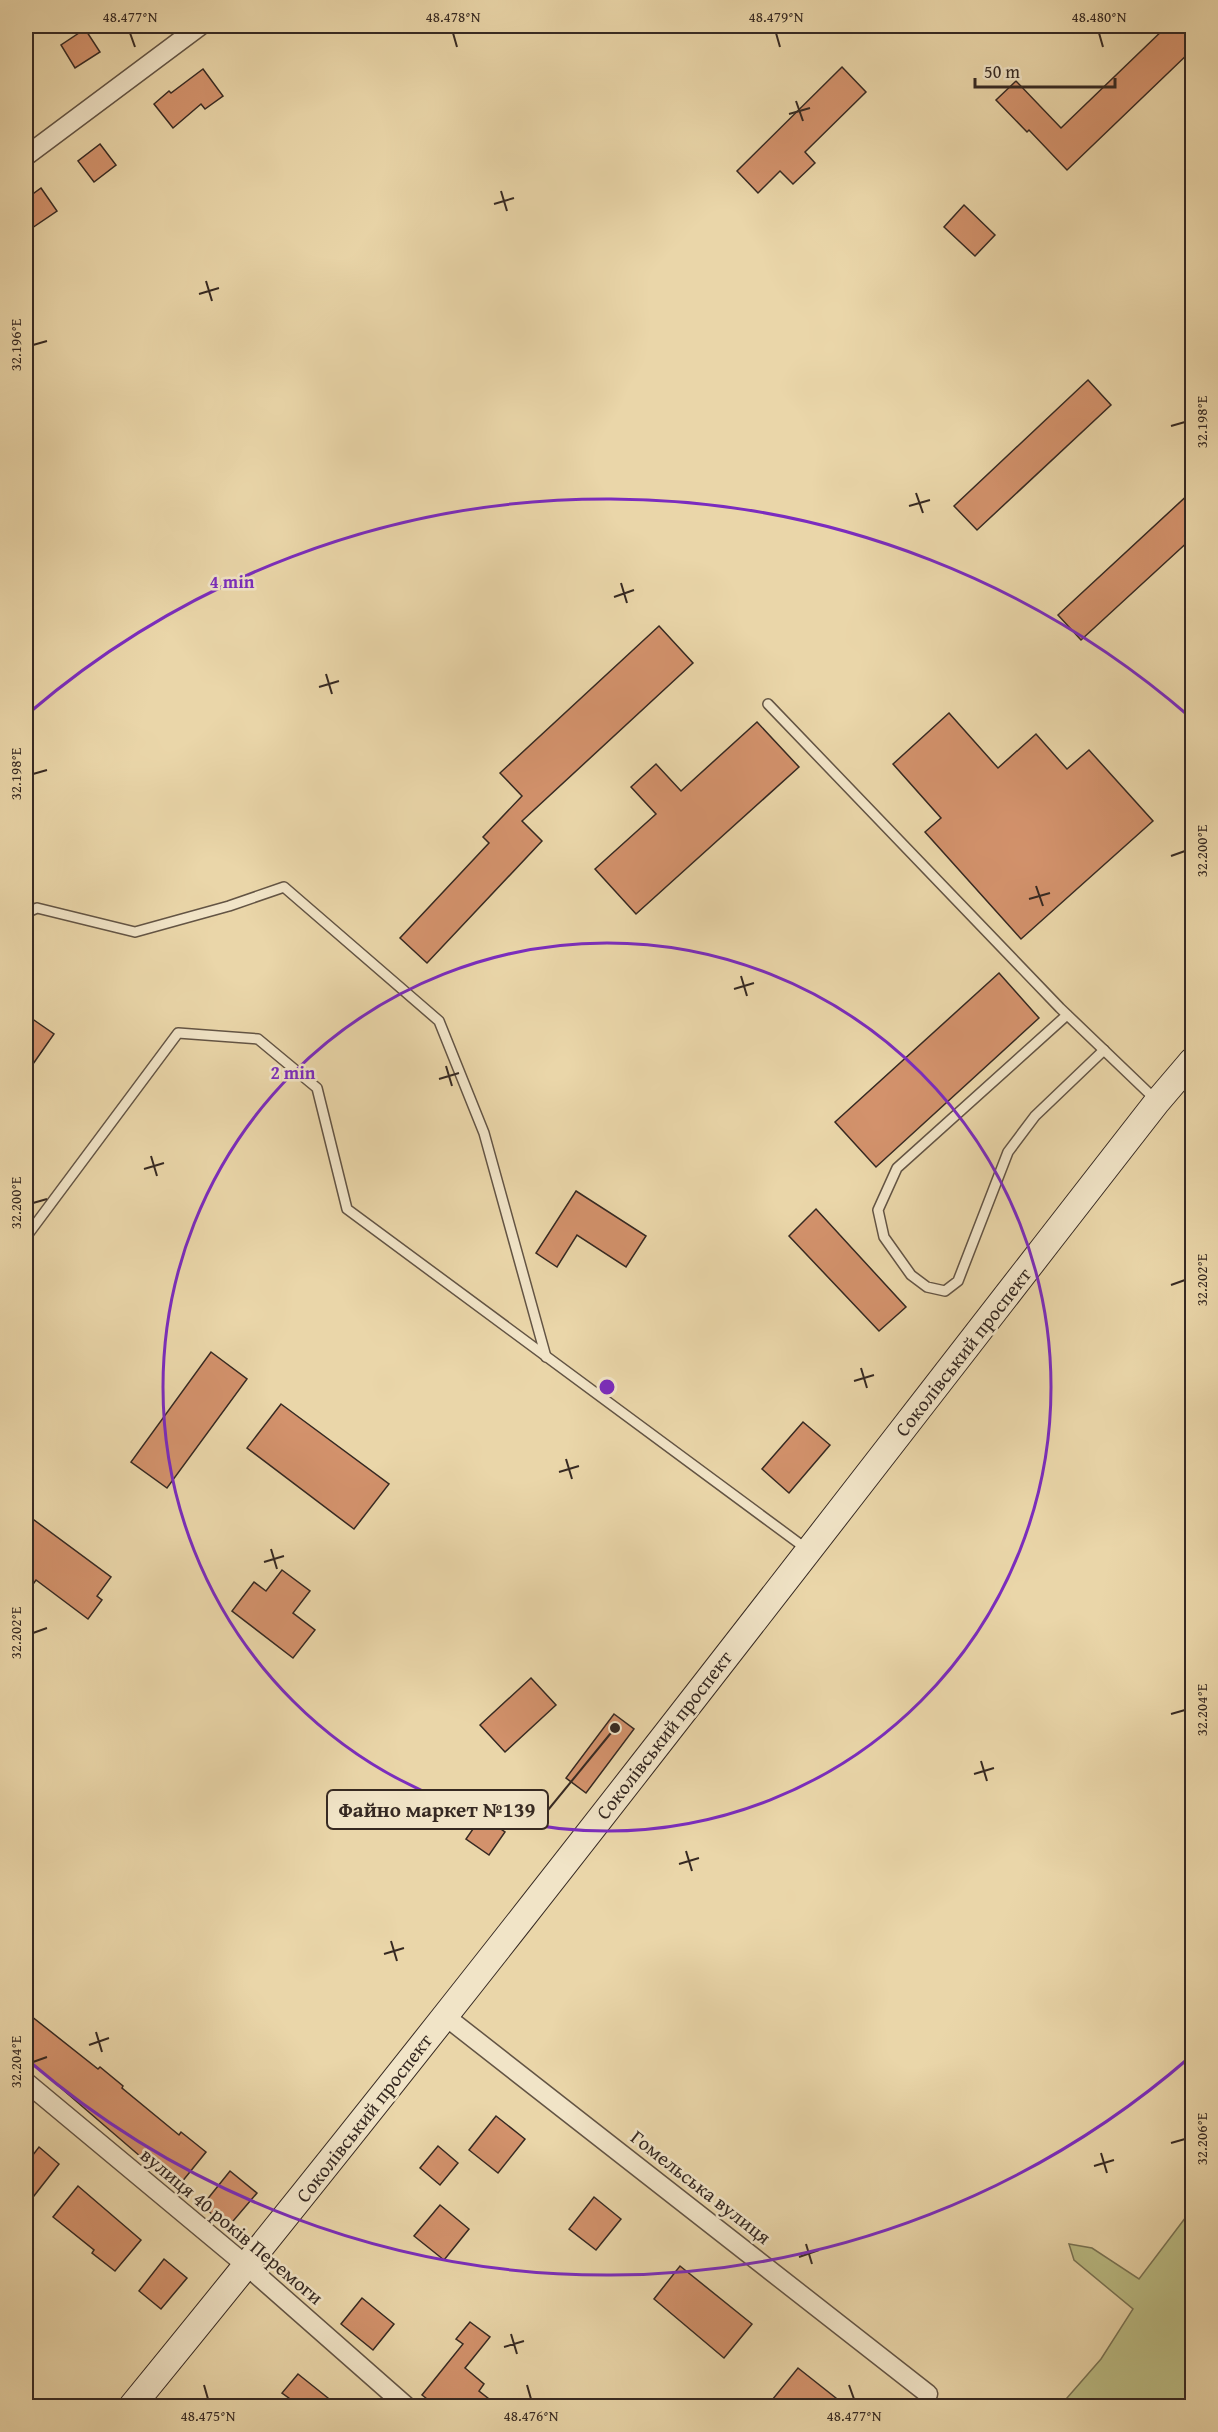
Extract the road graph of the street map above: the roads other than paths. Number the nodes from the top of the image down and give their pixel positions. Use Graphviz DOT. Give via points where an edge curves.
graph roads {
  1 [pos="200,26"];
  2 [pos="26,156"];
  3 [pos="768,704"];
  4 [pos="26,913"];
  5 [pos="1067,1015"];
  6 [pos="1104,1050"];
  7 [pos="1192,1061"];
  8 [pos="1158,1102"];
  9 [pos="26,1237"];
  10 [pos="546,1357"];
  11 [pos="808,1550"];
  12 [pos="445,2016"];
  13 [pos="26,2082"];
  14 [pos="247,2266"];
  15 [pos="928,2394"];
  16 [pos="132,2406"];
  17 [pos="406,2406"];
  1 -- 2 [label="street"];
  3 -- 5 [label="lane"];
  4 -- 10 [label="lane" via="37,908 135,932 284,887 439,1021 484,1133"];
  5 -- 6 [label="lane"];
  5 -- 6 [label="lane" via="897,1168 878,1210 884,1237 911,1275 927,1287 945,1291 958,1281 1008,1152 1035,1116"];
  6 -- 8 [label="lane"];
  7 -- 8 [label="street, Соколівський проспект"];
  8 -- 11 [label="street, Соколівський проспект"];
  9 -- 10 [label="lane" via="178,1033 258,1040 317,1088 346,1209"];
  10 -- 11 [label="lane"];
  11 -- 12 [label="street, Соколівський проспект"];
  12 -- 14 [label="street, Соколівський проспект"];
  12 -- 15 [label="street, Гомельська вулиця"];
  13 -- 14 [label="street, вулиця 40 років Перемоги"];
  14 -- 16 [label="street, Соколівський проспект"];
  14 -- 17 [label="street, вулиця 40 років Перемоги"];
}
